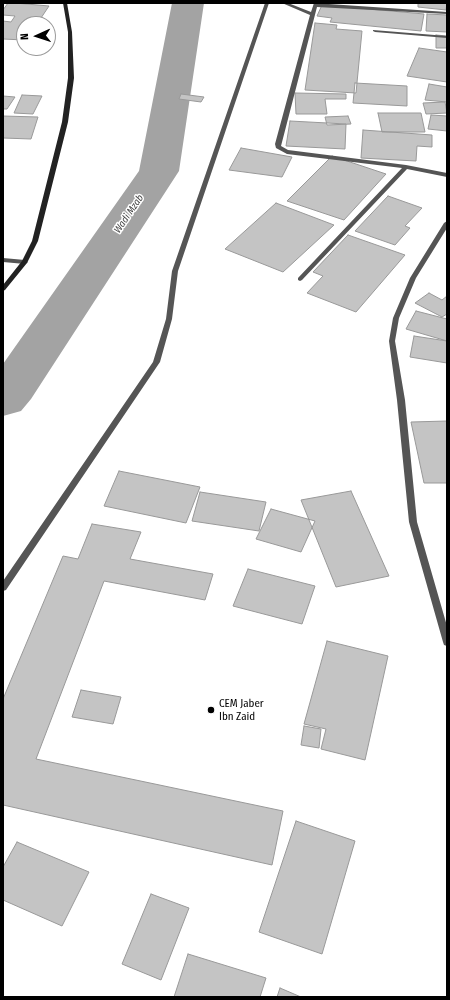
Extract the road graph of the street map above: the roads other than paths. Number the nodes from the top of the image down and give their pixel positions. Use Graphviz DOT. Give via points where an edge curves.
graph roads {
  1 [pos="65,3"];
  2 [pos="267,3"];
  3 [pos="284,3"];
  4 [pos="316,4"];
  5 [pos="312,14"];
  6 [pos="447,14"];
  7 [pos="375,31"];
  8 [pos="447,37"];
  9 [pos="406,167"];
  10 [pos="447,175"];
  11 [pos="447,223"];
  12 [pos="3,260"];
  13 [pos="25,262"];
  14 [pos="300,279"];
  15 [pos="3,289"];
  16 [pos="3,588"];
  17 [pos="447,642"];
  1 -- 13 [label="street" via="70,32 71,78 65,122 35,241"];
  2 -- 16 [label="street" via="175,271 168,319 156,362"];
  3 -- 5 [label="street"];
  4 -- 5 [label="street"];
  4 -- 6 [label="street"];
  5 -- 9 [label="street" via="278,147 286,152"];
  7 -- 8 [label="street"];
  9 -- 10 [label="street"];
  9 -- 14 [label="street"];
  11 -- 17 [label="street" via="414,278 396,318 392,341 413,522"];
  12 -- 13 [label="street"];
  13 -- 15 [label="street"];
}
